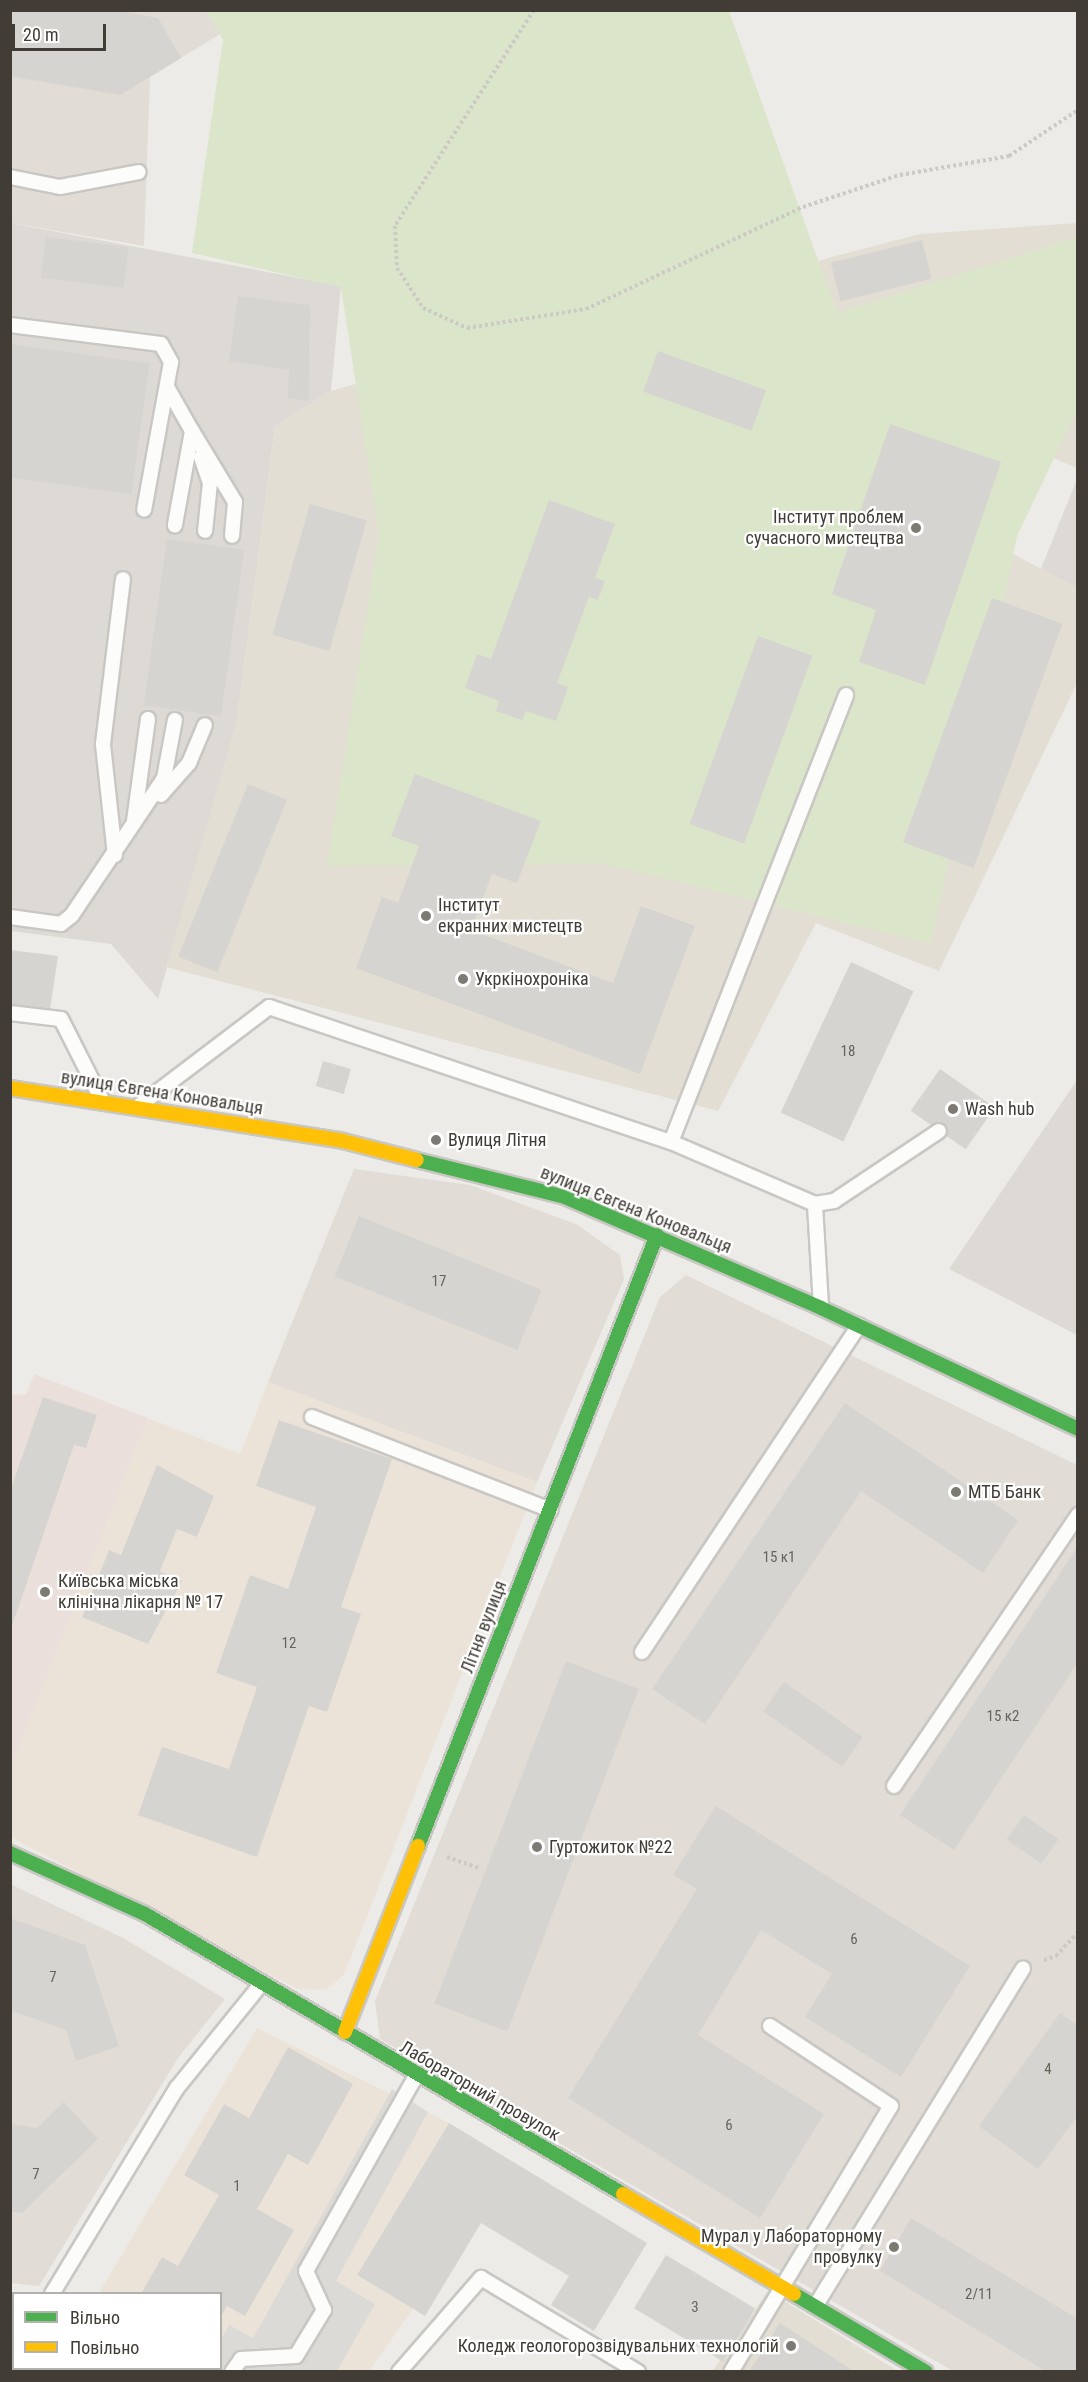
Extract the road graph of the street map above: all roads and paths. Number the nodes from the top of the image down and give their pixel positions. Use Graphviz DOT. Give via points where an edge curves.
graph roads {
  1 [pos="534,10"];
  2 [pos="1077,110"];
  3 [pos="139,172"];
  4 [pos="10,177"];
  5 [pos="10,325"];
  6 [pos="167,387"];
  7 [pos="192,430"];
  8 [pos="144,510"];
  9 [pos="175,525"];
  10 [pos="206,531"];
  11 [pos="232,536"];
  12 [pos="123,579"];
  13 [pos="846,695"];
  14 [pos="148,719"];
  15 [pos="175,720"];
  16 [pos="205,725"];
  17 [pos="134,825"];
  18 [pos="115,855"];
  19 [pos="10,917"];
  20 [pos="10,1013"];
  21 [pos="10,1088"];
  22 [pos="103,1102"];
  23 [pos="136,1108"];
  24 [pos="939,1131"];
  25 [pos="671,1142"];
  26 [pos="815,1204"];
  27 [pos="657,1235"];
  28 [pos="821,1308"];
  29 [pos="859,1325"];
  30 [pos="312,1417"];
  31 [pos="1077,1429"];
  32 [pos="550,1510"];
  33 [pos="1077,1515"];
  34 [pos="642,1652"];
  35 [pos="894,1786"];
  36 [pos="10,1853"];
  37 [pos="1077,1932"];
  38 [pos="1023,1968"];
  39 [pos="262,1983"];
  40 [pos="770,2026"];
  41 [pos="345,2032"];
  42 [pos="416,2076"];
  43 [pos="784,2287"];
  44 [pos="53,2292"];
  45 [pos="816,2305"];
  46 [pos="232,2372"];
  47 [pos="399,2372"];
  48 [pos="638,2372"];
  49 [pos="731,2372"];
  50 [pos="926,2372"];
  1 -- 2 [label="path" via="395,226 397,268 423,308 467,328 586,309 803,207 900,175 1009,156"];
  3 -- 4 [label="lane" via="60,187"];
  5 -- 6 [label="lane" via="161,344 171,362"];
  6 -- 7 [label="lane"];
  6 -- 8 [label="lane"];
  7 -- 9 [label="lane"];
  7 -- 10 [label="lane" via="210,483"];
  7 -- 11 [label="lane" via="235,502"];
  12 -- 18 [label="lane" via="103,744"];
  13 -- 25 [label="lane"];
  14 -- 17 [label="lane"];
  15 -- 17 [label="lane" via="164,778"];
  16 -- 17 [label="lane" via="189,763"];
  17 -- 18 [label="lane"];
  18 -- 19 [label="lane" via="61,924"];
  20 -- 22 [label="lane" via="61,1018"];
  21 -- 22 [label="street, вулиця Євгена Коновальця"];
  22 -- 23 [label="street, вулиця Євгена Коновальця"];
  23 -- 25 [label="lane" via="269,1007"];
  23 -- 27 [label="street, вулиця Євгена Коновальця" via="438,1161 565,1197"];
  24 -- 26 [label="lane" via="834,1201"];
  25 -- 26 [label="lane"];
  26 -- 28 [label="lane"];
  27 -- 28 [label="street, вулиця Євгена Коновальця"];
  27 -- 32 [label="street, Літня вулиця"];
  28 -- 29 [label="street, вулиця Євгена Коновальця"];
  29 -- 31 [label="street, вулиця Євгена Коновальця"];
  29 -- 34 [label="lane"];
  30 -- 32 [label="lane"];
  32 -- 41 [label="street, Літня вулиця"];
  33 -- 35 [label="lane"];
  36 -- 39 [label="street, Лабораторний провулок" via="145,1914"];
  37 -- 38 [label="path" via="1056,1956"];
  38 -- 45 [label="lane"];
  39 -- 41 [label="street, Лабораторний провулок"];
  39 -- 44 [label="lane" via="177,2088"];
  40 -- 43 [label="lane" via="891,2106"];
  41 -- 42 [label="street, Лабораторний провулок"];
  42 -- 43 [label="street, Лабораторний провулок"];
  42 -- 46 [label="lane" via="306,2271 324,2310 296,2356 241,2360"];
  43 -- 45 [label="street, Лабораторний провулок"];
  43 -- 49 [label="lane"];
  45 -- 50 [label="street, Лабораторний провулок"];
  47 -- 48 [label="lane" via="481,2278"];
}
